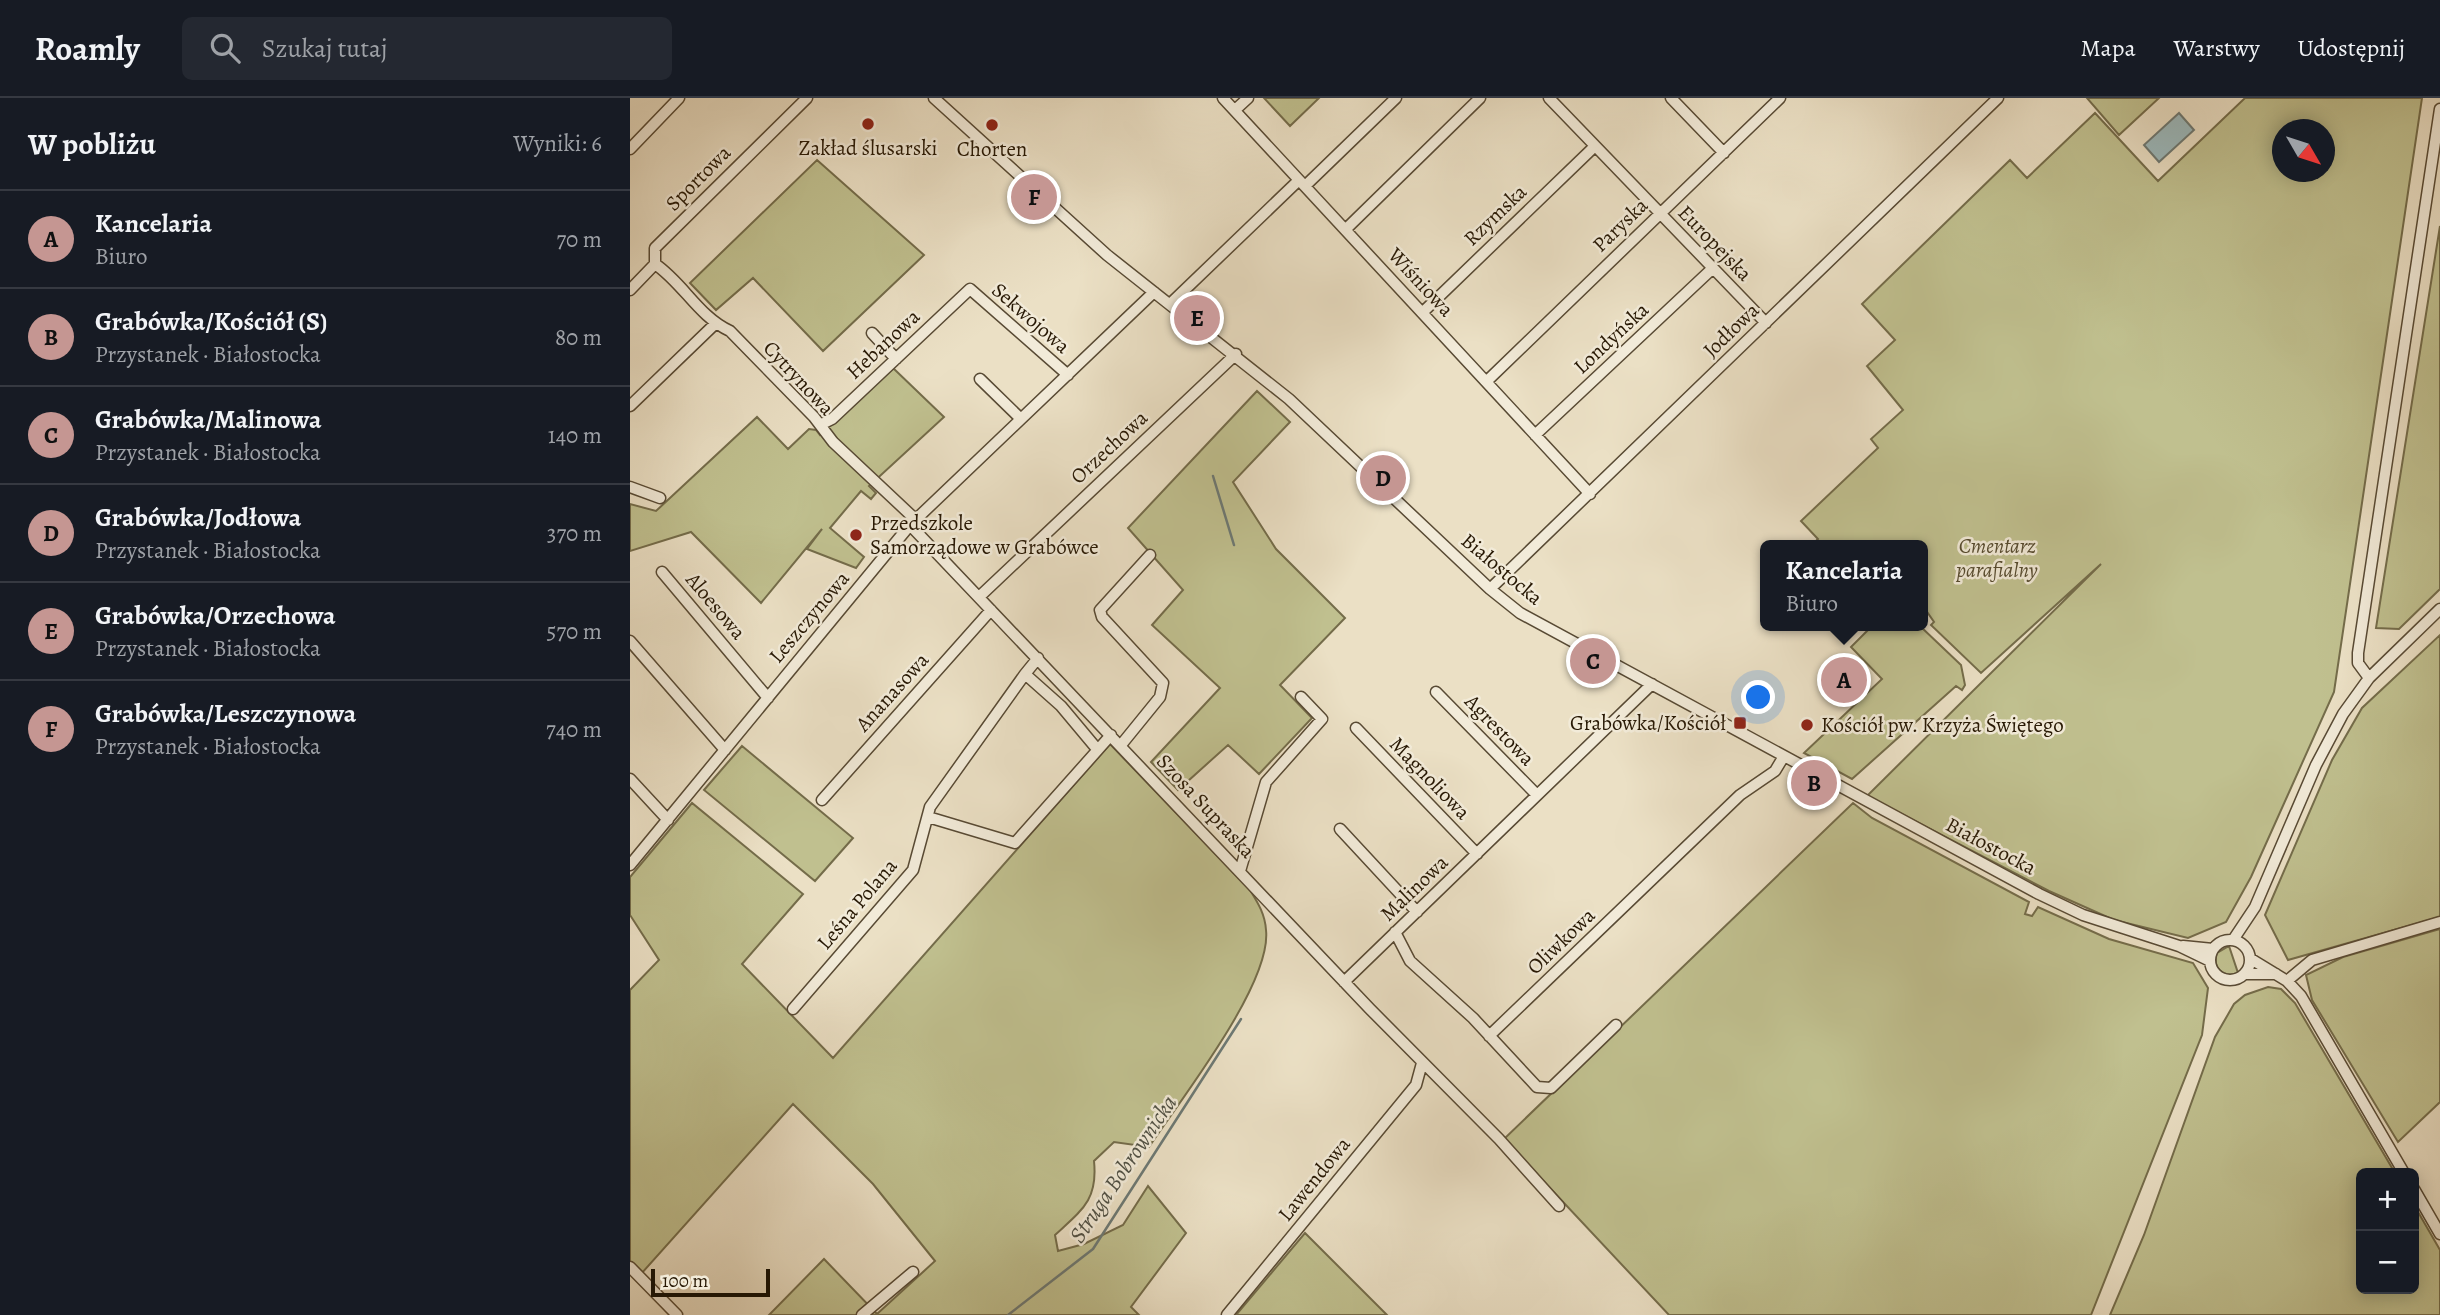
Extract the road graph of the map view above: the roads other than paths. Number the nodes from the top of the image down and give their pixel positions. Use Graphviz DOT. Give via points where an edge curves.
graph roads {
  1 [pos="679,98"];
  2 [pos="807,98"];
  3 [pos="934,98"];
  4 [pos="1223,98"];
  5 [pos="1248,98"];
  6 [pos="1396,98"];
  7 [pos="1480,98"];
  8 [pos="1549,98"];
  9 [pos="1671,98"];
  10 [pos="1780,98"];
  11 [pos="1998,98"];
  12 [pos="2440,109"];
  13 [pos="1235,110"];
  14 [pos="1594,147"];
  15 [pos="630,149"];
  16 [pos="1724,153"];
  17 [pos="1302,183"];
  18 [pos="1660,214"];
  19 [pos="1346,229"];
  20 [pos="655,264"];
  21 [pos="1713,268"];
  22 [pos="970,289"];
  23 [pos="630,290"];
  24 [pos="1154,292"];
  25 [pos="1170,304"];
  26 [pos="1423,312"];
  27 [pos="1766,323"];
  28 [pos="715,324"];
  29 [pos="872,333"];
  30 [pos="1236,354"];
  31 [pos="896,359"];
  32 [pos="1068,375"];
  33 [pos="980,379"];
  34 [pos="1488,380"];
  35 [pos="630,406"];
  36 [pos="1021,419"];
  37 [pos="820,425"];
  38 [pos="1535,435"];
  39 [pos="630,487"];
  40 [pos="1590,494"];
  41 [pos="660,498"];
  42 [pos="913,522"];
  43 [pos="1150,555"];
  44 [pos="662,572"];
  45 [pos="1490,589"];
  46 [pos="979,597"];
  47 [pos="2440,609"];
  48 [pos="991,610"];
  49 [pos="630,641"];
  50 [pos="1038,658"];
  51 [pos="1025,674"];
  52 [pos="2369,678"];
  53 [pos="1652,684"];
  54 [pos="1436,692"];
  55 [pos="1301,697"];
  56 [pos="768,698"];
  57 [pos="1356,728"];
  58 [pos="1111,735"];
  59 [pos="1121,745"];
  60 [pos="1097,749"];
  61 [pos="725,750"];
  62 [pos="1784,756"];
  63 [pos="630,779"];
  64 [pos="1537,795"];
  65 [pos="822,800"];
  66 [pos="928,817"];
  67 [pos="668,820"];
  68 [pos="1340,829"];
  69 [pos="1477,854"];
  70 [pos="630,865"];
  71 [pos="1240,871"];
  72 [pos="1417,912"];
  73 [pos="2251,914"];
  74 [pos="2440,922"];
  75 [pos="1395,932"];
  76 [pos="2233,940"];
  77 [pos="2245,945"];
  78 [pos="2179,946"];
  79 [pos="2213,949"];
  80 [pos="2251,959"];
  81 [pos="2210,961"];
  82 [pos="2246,974"];
  83 [pos="2277,974"];
  84 [pos="2287,981"];
  85 [pos="1344,982"];
  86 [pos="793,1009"];
  87 [pos="1616,1025"];
  88 [pos="1489,1036"];
  89 [pos="1422,1063"];
  90 [pos="2401,1168"];
  91 [pos="2419,1198"];
  92 [pos="1559,1206"];
  93 [pos="2440,1234"];
  94 [pos="630,1266"];
  95 [pos="913,1272"];
  96 [pos="677,1315"];
  97 [pos="862,1315"];
  98 [pos="1227,1315"];
  1 -- 15 [label="street"];
  2 -- 20 [label="street, Sportowa" via="655,248"];
  3 -- 24 [label="street, Białostocka" via="1085,236"];
  4 -- 13 [label="street, Wiśniowa"];
  5 -- 13 [label="street"];
  6 -- 17 [label="street"];
  7 -- 19 [label="street"];
  8 -- 14 [label="street, Europejska"];
  9 -- 16 [label="street"];
  10 -- 16 [label="street, Paryska"];
  11 -- 27 [label="street, Jodłowa"];
  12 -- 52 [label="street" via="2358,653 2358,663"];
  13 -- 17 [label="street, Wiśniowa"];
  14 -- 18 [label="street, Europejska"];
  14 -- 26 [label="street, Rzymska"];
  16 -- 18 [label="street, Paryska"];
  17 -- 19 [label="street, Wiśniowa"];
  17 -- 25 [label="street"];
  18 -- 21 [label="street, Europejska"];
  18 -- 34 [label="street, Paryska"];
  19 -- 26 [label="street, Wiśniowa"];
  20 -- 23 [label="street, Sportowa"];
  20 -- 28 [label="street, Cytrynowa"];
  21 -- 27 [label="street, Europejska"];
  21 -- 38 [label="street, Londyńska"];
  22 -- 31 [label="street, Hebanowa"];
  22 -- 32 [label="street, Sekwojowa"];
  24 -- 25 [label="street, Białostocka"];
  24 -- 32 [label="street, Leszczynowa"];
  25 -- 30 [label="street, Białostocka"];
  26 -- 34 [label="street, Wiśniowa"];
  27 -- 40 [label="street, Jodłowa"];
  28 -- 35 [label="street"];
  28 -- 37 [label="street, Cytrynowa" via="730,331"];
  29 -- 31 [label="street"];
  30 -- 45 [label="street, Białostocka"];
  30 -- 46 [label="street, Orzechowa"];
  31 -- 37 [label="street, Hebanowa"];
  32 -- 36 [label="street, Leszczynowa"];
  33 -- 36 [label="street"];
  34 -- 38 [label="street, Wiśniowa"];
  36 -- 42 [label="street, Leszczynowa"];
  37 -- 42 [label="street, Cytrynowa"];
  38 -- 40 [label="street, Wiśniowa"];
  39 -- 41 [label="street"];
  40 -- 45 [label="street, Jodłowa"];
  42 -- 46 [label="street, Cytrynowa"];
  42 -- 56 [label="street, Leszczynowa"];
  43 -- 59 [label="street" via="1100,610 1163,683 1160,697"];
  44 -- 56 [label="street, Aloesowa"];
  45 -- 53 [label="street, Białostocka" via="1520,613"];
  46 -- 48 [label="street, Cytrynowa"];
  47 -- 52 [label="street"];
  48 -- 50 [label="street, Cytrynowa"];
  48 -- 65 [label="street, Ananasowa"];
  49 -- 61 [label="street"];
  50 -- 51 [label="street, Leśna Polana"];
  50 -- 58 [label="street, Szosa Supraska"];
  51 -- 60 [label="street" via="1061,706"];
  51 -- 66 [label="street, Leśna Polana" via="941,790"];
  52 -- 73 [label="street" via="2324,749"];
  53 -- 62 [label="street, Białostocka"];
  53 -- 64 [label="street, Malinowa"];
  54 -- 64 [label="street, Agrestowa"];
  55 -- 71 [label="street" via="1322,719 1266,782"];
  56 -- 61 [label="street, Leszczynowa"];
  57 -- 69 [label="street, Magnoliowa"];
  58 -- 59 [label="street, Szosa Supraska"];
  58 -- 60 [label="street"];
  59 -- 71 [label="street, Szosa Supraska"];
  60 -- 66 [label="street" via="1016,843"];
  61 -- 67 [label="street, Leszczynowa"];
  62 -- 78 [label="street, Białostocka" via="2082,915"];
  62 -- 88 [label="street, Oliwkowa" via="1775,771 1740,795"];
  63 -- 67 [label="street"];
  64 -- 69 [label="street, Malinowa"];
  66 -- 86 [label="street, Leśna Polana" via="913,870"];
  67 -- 70 [label="street, Leszczynowa"];
  68 -- 72 [label="street"];
  69 -- 72 [label="street, Malinowa"];
  71 -- 85 [label="street, Szosa Supraska"];
  72 -- 75 [label="street, Malinowa"];
  73 -- 76 [label="street"];
  73 -- 77 [label="street"];
  74 -- 84 [label="street" via="2312,960"];
  75 -- 85 [label="street, Malinowa"];
  75 -- 88 [label="street" via="1410,961"];
  76 -- 77 [label="street"];
  76 -- 79 [label="street" via="2222,941"];
  77 -- 80 [label="street"];
  78 -- 79 [label="street, Białostocka"];
  78 -- 81 [label="street, Białostocka"];
  79 -- 81 [label="street"];
  80 -- 82 [label="street"];
  80 -- 83 [label="street"];
  81 -- 82 [label="street" via="2214,972 2225,980"];
  82 -- 83 [label="street"];
  83 -- 84 [label="street"];
  84 -- 90 [label="street" via="2301,996"];
  85 -- 89 [label="street"];
  87 -- 88 [label="street" via="1551,1088 1537,1087"];
  89 -- 92 [label="street"];
  89 -- 98 [label="street, Lawendowa" via="1416,1085"];
  91 -- 93 [label="street"];
  94 -- 96 [label="street"];
  95 -- 97 [label="street"];
}
